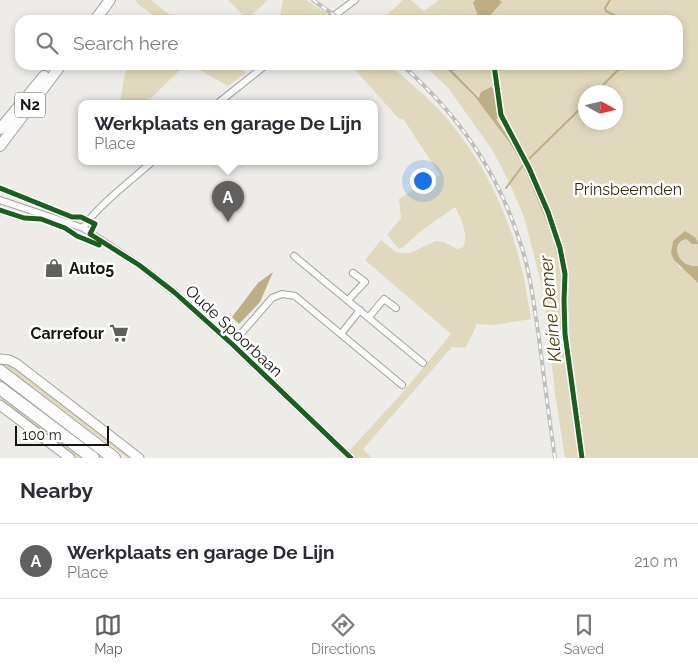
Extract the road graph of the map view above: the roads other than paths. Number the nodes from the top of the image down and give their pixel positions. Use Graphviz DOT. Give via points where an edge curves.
graph roads {
  1 [pos="102,0"];
  2 [pos="110,0"];
  3 [pos="355,0"];
  4 [pos="91,15"];
  5 [pos="99,15"];
  6 [pos="335,15"];
  7 [pos="49,70"];
  8 [pos="57,70"];
  9 [pos="260,70"];
  10 [pos="222,100"];
  11 [pos="0,130"];
  12 [pos="0,146"];
  13 [pos="149,165"];
  14 [pos="0,200"];
  15 [pos="83,228"];
  16 [pos="294,256"];
  17 [pos="353,273"];
  18 [pos="348,300"];
  19 [pos="396,308"];
  20 [pos="360,310"];
  21 [pos="369,318"];
  22 [pos="340,334"];
  23 [pos="232,344"];
  24 [pos="0,358"];
  25 [pos="424,363"];
  26 [pos="0,371"];
  27 [pos="402,385"];
  28 [pos="0,388"];
  29 [pos="0,405"];
  30 [pos="70,458"];
  31 [pos="93,458"];
  32 [pos="114,458"];
  33 [pos="139,458"];
  34 [pos="351,458"];
  1 -- 4 [label="main road"];
  2 -- 5 [label="main road"];
  3 -- 6 [label="street"];
  7 -- 11 [label="main road, N2"];
  8 -- 12 [label="main road, N2"];
  9 -- 10 [label="street"];
  13 -- 15 [label="street" via="101,207"];
  14 -- 15 [label="street"];
  15 -- 23 [label="street, Oude Spoorbaan" via="174,292"];
  16 -- 18 [label="street"];
  17 -- 18 [label="street" via="365,282"];
  18 -- 20 [label="street"];
  19 -- 21 [label="street" via="384,299"];
  20 -- 21 [label="street"];
  20 -- 22 [label="street"];
  21 -- 25 [label="street"];
  22 -- 23 [label="street, Oude Spoorbaan" via="295,296 282,294 272,298"];
  22 -- 27 [label="street, Oude Spoorbaan"];
  23 -- 34 [label="street, Oude Spoorbaan"];
  24 -- 33 [label="street" via="17,364"];
  26 -- 32 [label="highway"];
  28 -- 31 [label="highway"];
  29 -- 30 [label="street"];
}
